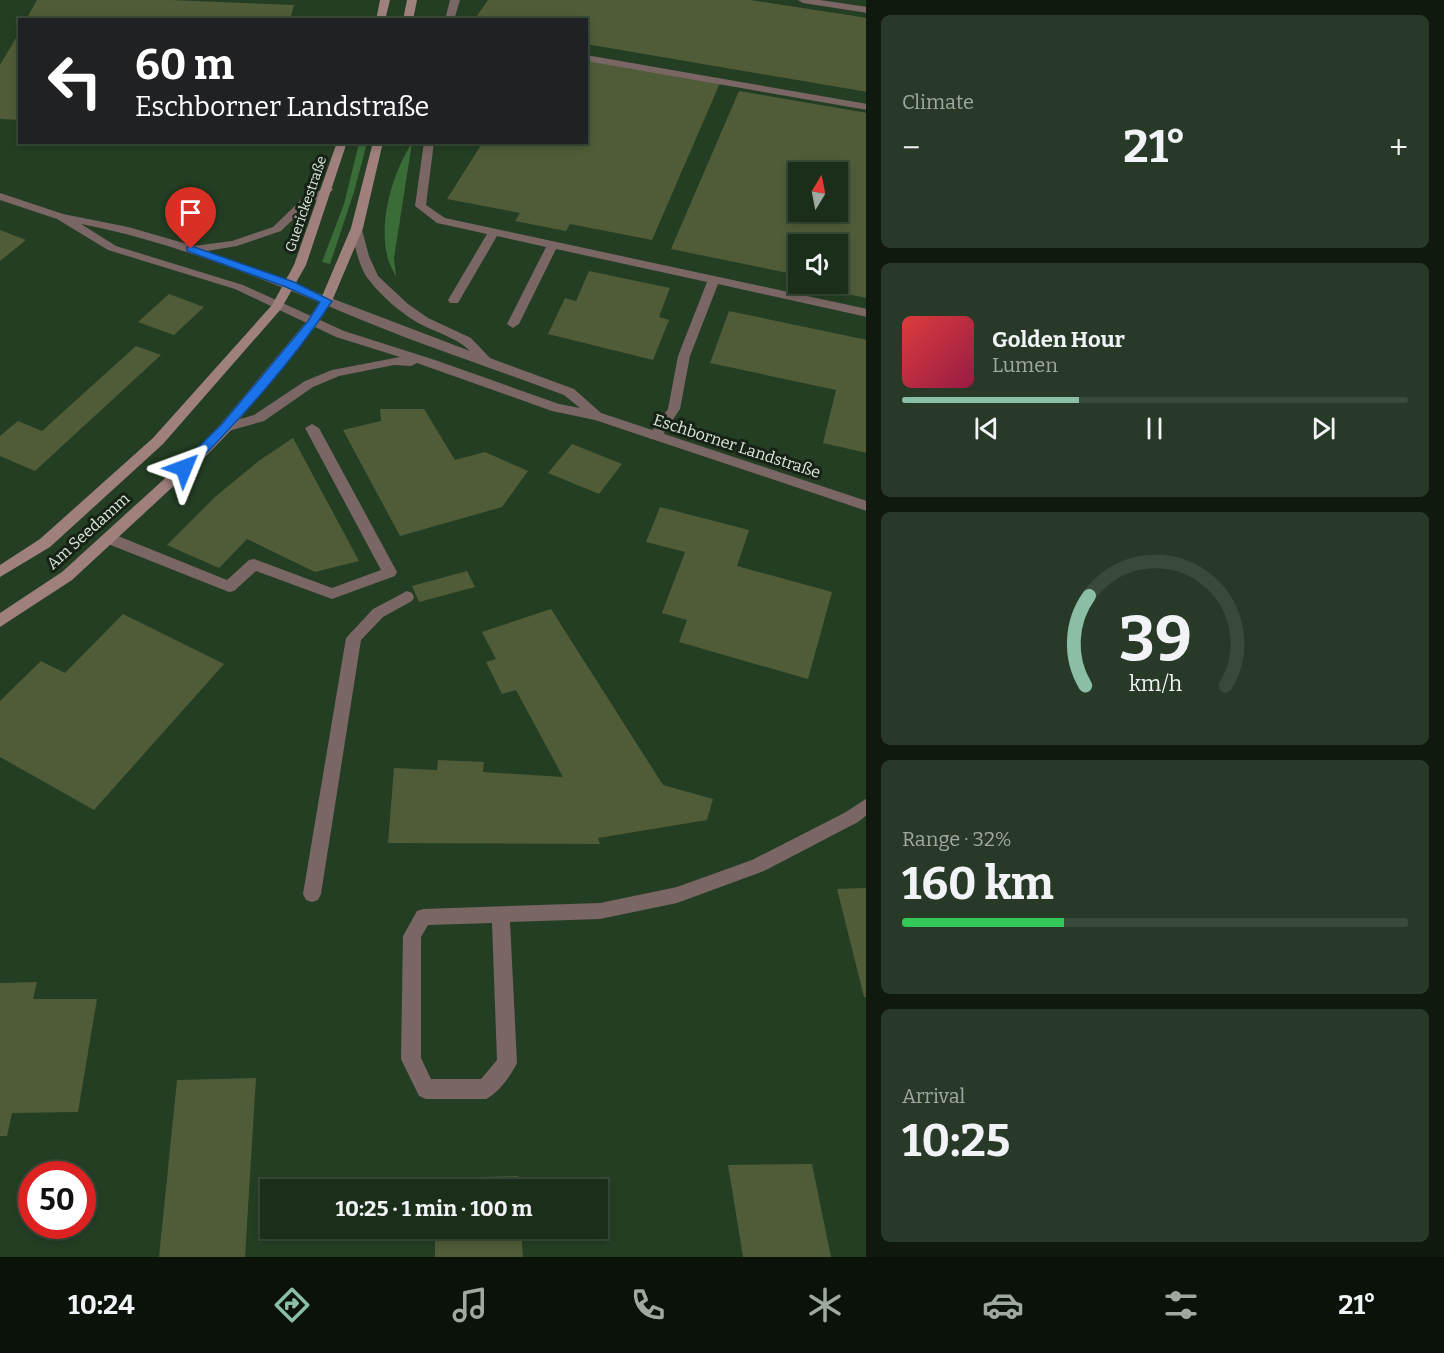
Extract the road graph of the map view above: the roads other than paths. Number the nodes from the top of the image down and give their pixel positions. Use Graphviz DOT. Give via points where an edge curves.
graph roads {
  1 [pos="385,0"];
  2 [pos="412,0"];
  3 [pos="455,0"];
  4 [pos="803,0"];
  5 [pos="866,10"];
  6 [pos="380,18"];
  7 [pos="408,18"];
  8 [pos="450,18"];
  9 [pos="588,57"];
  10 [pos="866,107"];
  11 [pos="341,144"];
  12 [pos="378,144"];
  13 [pos="429,144"];
  14 [pos="328,189"];
  15 [pos="0,196"];
  16 [pos="61,217"];
  17 [pos="357,228"];
  18 [pos="494,232"];
  19 [pos="553,246"];
  20 [pos="191,249"];
  21 [pos="713,281"];
  22 [pos="290,285"];
  23 [pos="454,300"];
  24 [pos="327,301"];
  25 [pos="277,306"];
  26 [pos="866,313"];
  27 [pos="312,323"];
  28 [pos="513,324"];
  29 [pos="488,362"];
  30 [pos="431,363"];
  31 [pos="597,416"];
  32 [pos="225,428"];
  33 [pos="312,428"];
  34 [pos="655,436"];
  35 [pos="866,506"];
  36 [pos="108,538"];
  37 [pos="0,572"];
  38 [pos="407,597"];
  39 [pos="0,621"];
  40 [pos="866,806"];
  41 [pos="312,894"];
  42 [pos="501,913"];
  1 -- 6 [label="main road"];
  2 -- 7 [label="main road"];
  3 -- 8 [label="street"];
  4 -- 5 [label="street"];
  9 -- 10 [label="street"];
  11 -- 14 [label="main road, Guerickestraße"];
  12 -- 17 [label="main road"];
  13 -- 18 [label="street" via="420,206 441,221"];
  14 -- 20 [label="street, Eschborner Landstraße" via="305,202 277,229 259,237"];
  14 -- 22 [label="main road, Guerickestraße"];
  15 -- 16 [label="street, Eschborner Landstraße"];
  16 -- 20 [label="street, Eschborner Landstraße" via="128,230"];
  16 -- 25 [label="street, Eschborner Landstraße" via="112,248 239,287"];
  17 -- 24 [label="main road"];
  17 -- 29 [label="street, Eschborner Landstraße" via="363,256 374,278 404,307 467,341"];
  18 -- 19 [label="street"];
  18 -- 23 [label="street"];
  19 -- 21 [label="street"];
  19 -- 28 [label="street"];
  20 -- 22 [label="street, Eschborner Landstraße"];
  21 -- 26 [label="street"];
  21 -- 34 [label="street" via="684,356 674,410"];
  22 -- 24 [label="street, Eschborner Landstraße"];
  22 -- 25 [label="main road, Guerickestraße"];
  24 -- 27 [label="main road"];
  24 -- 29 [label="street, Eschborner Landstraße"];
  25 -- 27 [label="street, Eschborner Landstraße"];
  25 -- 37 [label="main road, Am Seedamm" via="158,441 45,543"];
  27 -- 30 [label="street, Eschborner Landstraße"];
  27 -- 32 [label="main road, Am Seedamm"];
  29 -- 31 [label="street, Eschborner Landstraße" via="569,392"];
  30 -- 31 [label="street, Eschborner Landstraße" via="557,408"];
  30 -- 32 [label="street, Eschborner Landstraße" via="394,361 336,374 309,384 259,418"];
  31 -- 34 [label="street, Eschborner Landstraße"];
  32 -- 36 [label="main road, Am Seedamm"];
  33 -- 36 [label="street" via="390,573 332,594 254,564 230,587"];
  34 -- 35 [label="street, Eschborner Landstraße"];
  36 -- 39 [label="main road, Am Seedamm" via="68,576"];
  38 -- 41 [label="street" via="378,613 354,638"];
  40 -- 42 [label="street" via="758,866 677,895 600,912"];
  42 -- 42 [label="street" via="423,916 412,936 411,1059 426,1089 486,1089 507,1063"];
}
